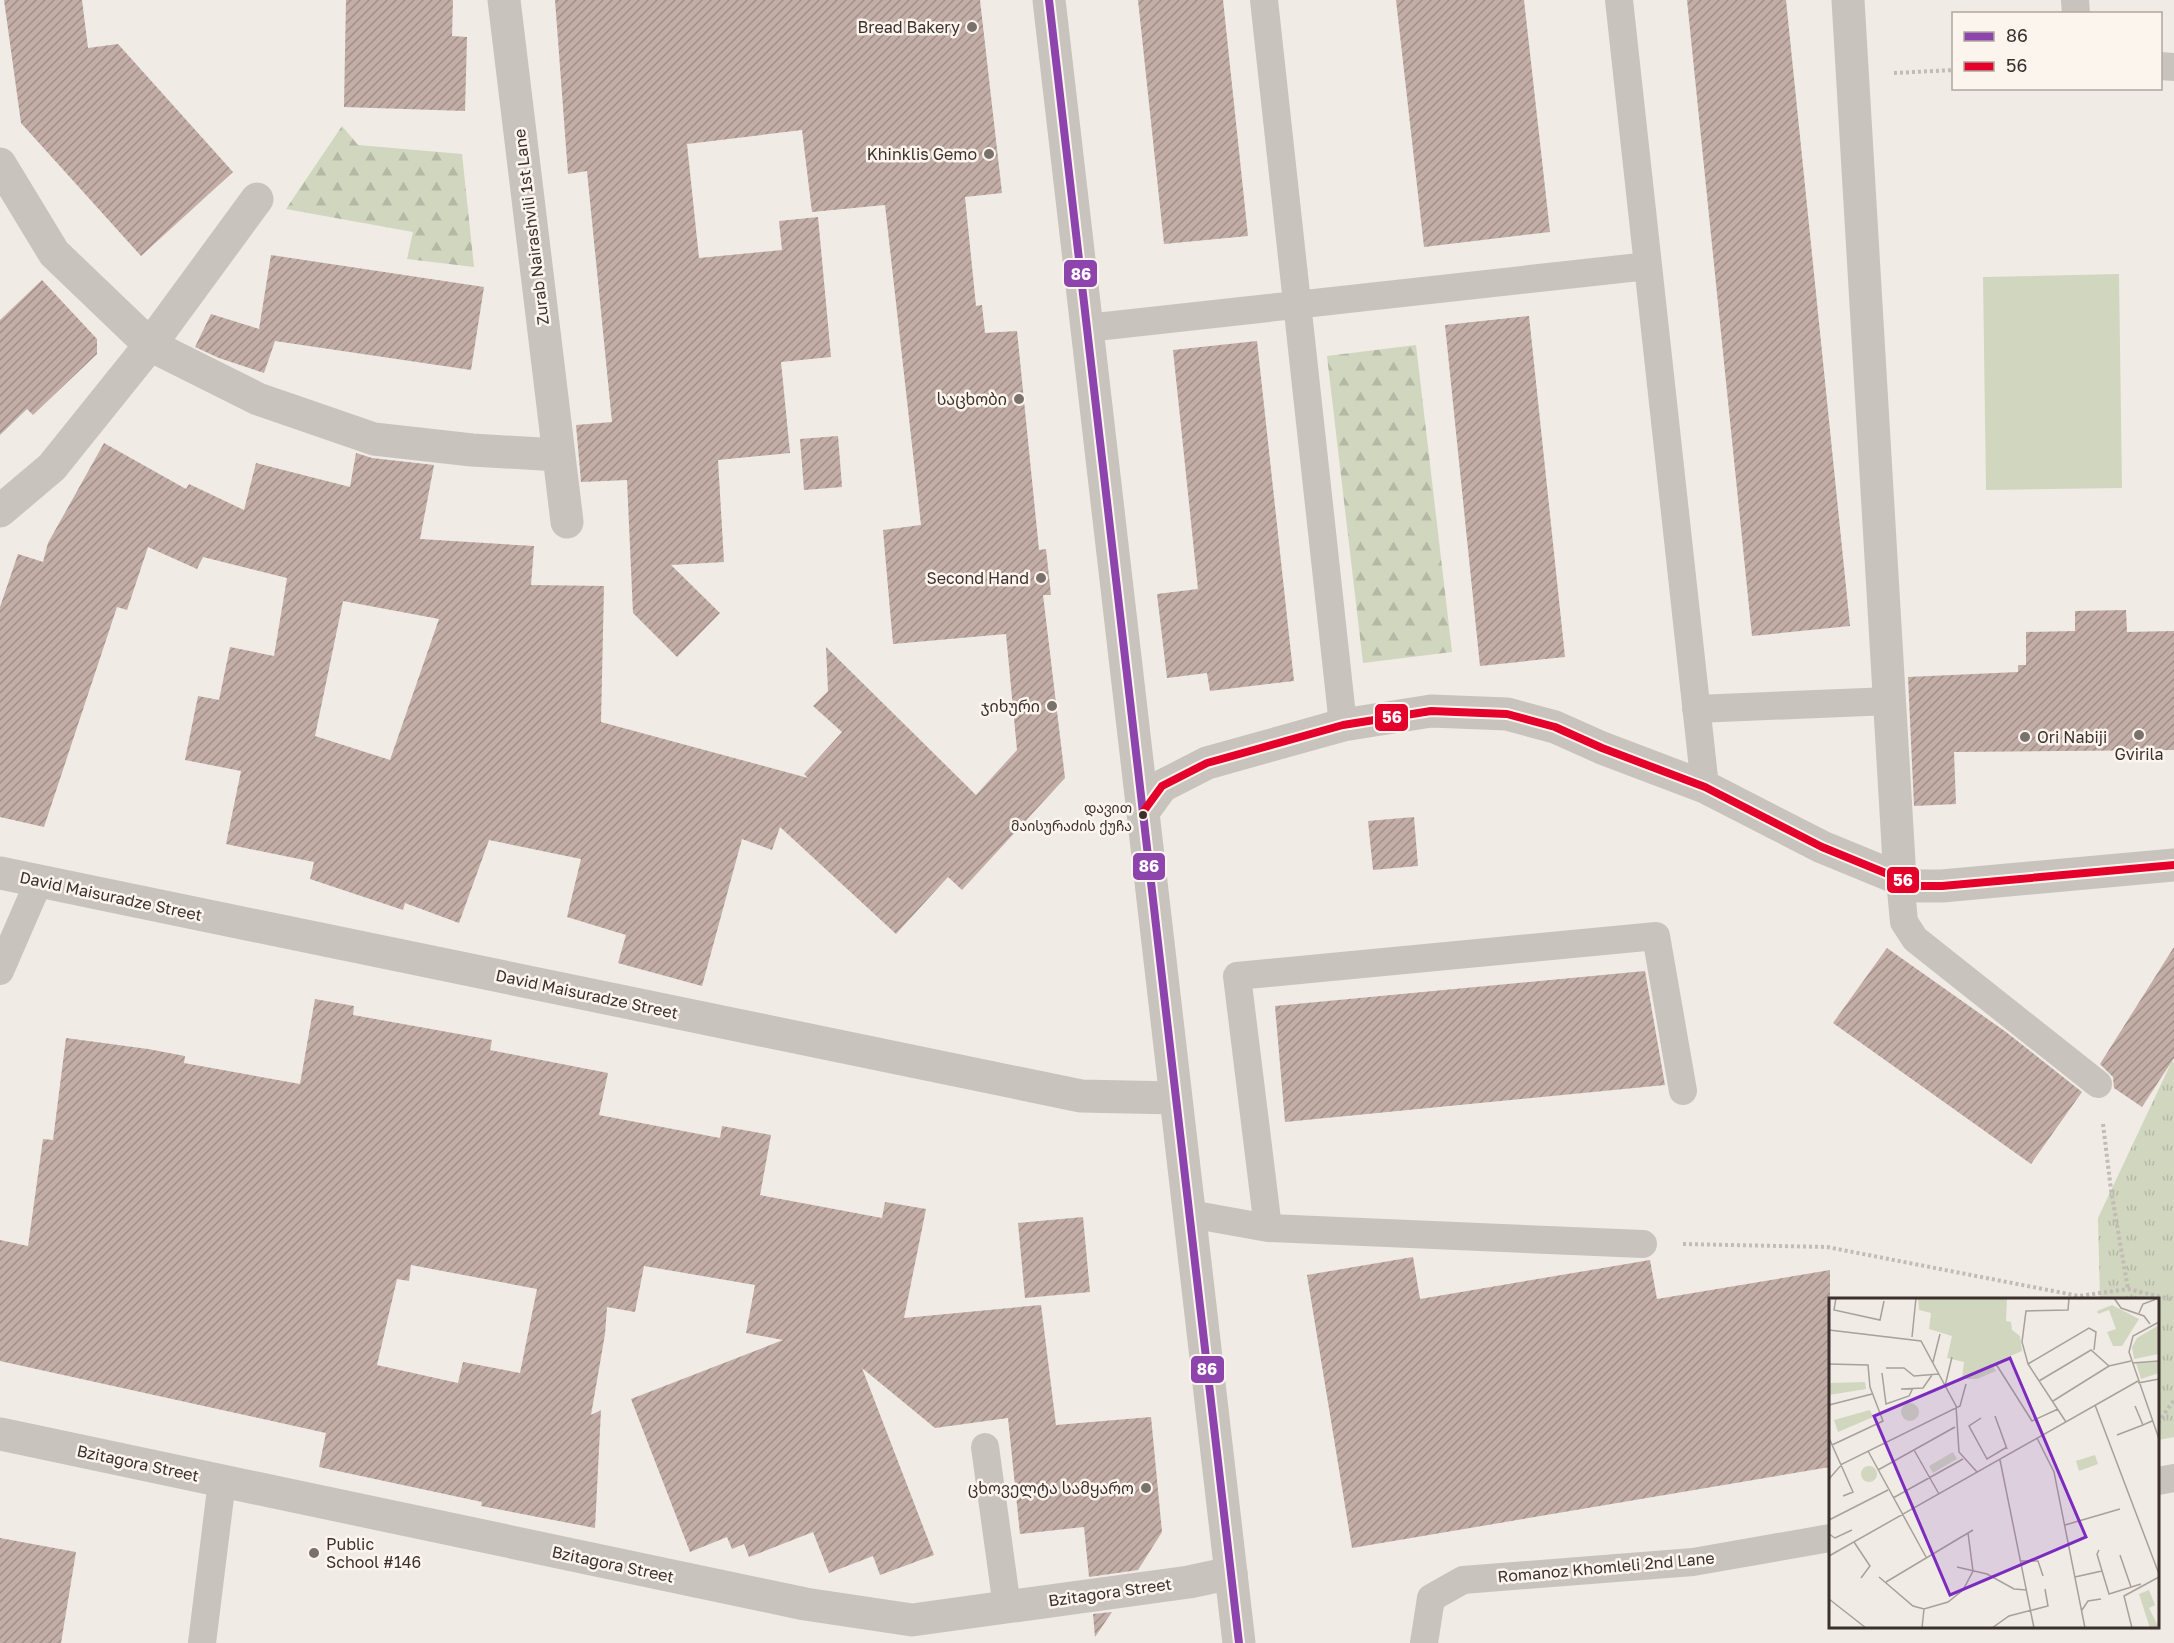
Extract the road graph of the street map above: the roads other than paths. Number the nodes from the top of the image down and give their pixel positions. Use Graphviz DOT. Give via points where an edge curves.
graph roads {
  1 [pos="504,0"];
  2 [pos="1049,0"];
  3 [pos="1264,0"];
  4 [pos="1619,0"];
  5 [pos="1848,0"];
  6 [pos="0,164"];
  7 [pos="257,199"];
  8 [pos="1648,266"];
  9 [pos="1297,305"];
  10 [pos="1087,328"];
  11 [pos="150,345"];
  12 [pos="558,455"];
  13 [pos="0,511"];
  14 [pos="567,522"];
  15 [pos="1890,701"];
  16 [pos="1696,709"];
  17 [pos="1343,725"];
  18 [pos="1705,787"];
  19 [pos="1143,812"];
  20 [pos="2173,866"];
  21 [pos="0,873"];
  22 [pos="1900,879"];
  23 [pos="39,881"];
  24 [pos="0,971"];
  25 [pos="2098,1084"];
  26 [pos="1683,1091"];
  27 [pos="1176,1098"];
  28 [pos="1190,1215"];
  29 [pos="1268,1228"];
  30 [pos="1643,1244"];
  31 [pos="0,1434"];
  32 [pos="985,1447"];
  33 [pos="2174,1478"];
  34 [pos="222,1481"];
  35 [pos="2159,1481"];
  36 [pos="1829,1538"];
  37 [pos="1231,1573"];
  38 [pos="1006,1607"];
  39 [pos="202,1643"];
  40 [pos="1239,1643"];
  41 [pos="1424,1643"];
  1 -- 12 [label="street, Zurab Nairashvili 1st Lane"];
  2 -- 10 [label="street"];
  3 -- 9 [label="lane"];
  4 -- 8 [label="lane"];
  5 -- 15 [label="street"];
  6 -- 11 [label="street" via="54,253"];
  7 -- 11 [label="street"];
  8 -- 9 [label="lane"];
  8 -- 16 [label="lane"];
  9 -- 10 [label="lane"];
  9 -- 17 [label="lane"];
  10 -- 19 [label="street"];
  11 -- 12 [label="street" via="258,399 374,439"];
  11 -- 13 [label="street" via="52,467"];
  12 -- 14 [label="street, Zurab Nairashvili 1st Lane"];
  15 -- 16 [label="lane"];
  15 -- 22 [label="street"];
  16 -- 18 [label="lane"];
  17 -- 18 [label="street" via="1431,711 1507,714 1555,727"];
  17 -- 19 [label="street" via="1207,763 1162,786"];
  18 -- 22 [label="street" via="1822,848"];
  19 -- 27 [label="street"];
  20 -- 22 [label="street" via="1942,886 1919,886"];
  21 -- 23 [label="street, David Maisuradze Street"];
  22 -- 25 [label="lane" via="1904,922 1914,939"];
  23 -- 24 [label="lane"];
  23 -- 27 [label="street, David Maisuradze Street" via="1081,1096"];
  26 -- 29 [label="lane" via="1656,936 1237,976"];
  27 -- 28 [label="street"];
  28 -- 29 [label="lane"];
  28 -- 37 [label="street"];
  29 -- 30 [label="lane"];
  31 -- 34 [label="street, Bzitagora Street"];
  32 -- 38 [label="lane"];
  33 -- 35 [label="lane"];
  34 -- 38 [label="street, Bzitagora Street" via="805,1605 912,1620"];
  34 -- 39 [label="lane"];
  36 -- 41 [label="lane, Romanoz Khomleli 2nd Lane" via="1693,1562 1463,1580 1431,1598"];
  37 -- 38 [label="street, Bzitagora Street"];
  37 -- 40 [label="street"];
}
